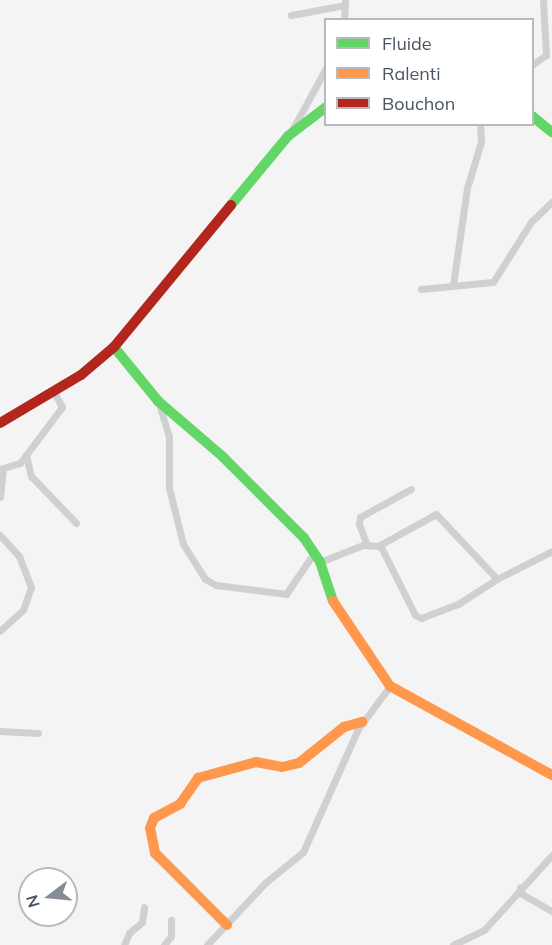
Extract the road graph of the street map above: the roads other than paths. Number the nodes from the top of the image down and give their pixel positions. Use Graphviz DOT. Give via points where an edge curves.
graph roads {
  1 [pos="543,0"];
  2 [pos="345,2"];
  3 [pos="291,15"];
  4 [pos="344,18"];
  5 [pos="534,64"];
  6 [pos="324,72"];
  7 [pos="324,109"];
  8 [pos="534,118"];
  9 [pos="480,126"];
  10 [pos="552,132"];
  11 [pos="288,136"];
  12 [pos="552,202"];
  13 [pos="453,285"];
  14 [pos="421,289"];
  15 [pos="114,347"];
  16 [pos="54,392"];
  17 [pos="158,401"];
  18 [pos="0,423"];
  19 [pos="26,455"];
  20 [pos="2,469"];
  21 [pos="411,489"];
  22 [pos="0,497"];
  23 [pos="76,523"];
  24 [pos="0,536"];
  25 [pos="367,544"];
  26 [pos="380,545"];
  27 [pos="552,551"];
  28 [pos="317,557"];
  29 [pos="497,579"];
  30 [pos="0,631"];
  31 [pos="390,686"];
  32 [pos="362,722"];
  33 [pos="0,730"];
  34 [pos="38,733"];
  35 [pos="551,772"];
  36 [pos="552,855"];
  37 [pos="520,887"];
  38 [pos="144,907"];
  39 [pos="552,911"];
  40 [pos="171,920"];
  41 [pos="227,925"];
  42 [pos="457,944"];
  43 [pos="124,945"];
  44 [pos="164,945"];
  45 [pos="207,945"];
  1 -- 5 [label="street" via="546,55"];
  2 -- 3 [label="street"];
  2 -- 4 [label="street"];
  6 -- 11 [label="street"];
  7 -- 11 [label="street"];
  8 -- 10 [label="street"];
  9 -- 13 [label="street" via="481,142 467,188"];
  11 -- 15 [label="street"];
  12 -- 13 [label="street" via="531,222 493,282"];
  13 -- 14 [label="street"];
  15 -- 16 [label="street"];
  15 -- 17 [label="street"];
  16 -- 18 [label="street"];
  16 -- 19 [label="street" via="63,407"];
  17 -- 28 [label="street" via="223,457"];
  17 -- 28 [label="street" via="170,437 169,488 183,544 205,579 216,585 286,594"];
  19 -- 20 [label="street" via="20,463"];
  19 -- 23 [label="street" via="31,476"];
  20 -- 22 [label="street"];
  21 -- 25 [label="street" via="360,516"];
  24 -- 30 [label="street" via="19,556 32,587 23,610"];
  25 -- 26 [label="street"];
  25 -- 28 [label="street"];
  26 -- 29 [label="street" via="439,515"];
  26 -- 29 [label="street" via="415,615 421,618 458,604"];
  27 -- 29 [label="street"];
  28 -- 31 [label="street" via="335,606"];
  31 -- 32 [label="street"];
  31 -- 35 [label="street"];
  32 -- 41 [label="street" via="309,844"];
  32 -- 41 [label="street" via="344,727 299,763 282,767 256,762 198,778 180,804 154,818 150,828 155,853"];
  33 -- 34 [label="street"];
  36 -- 37 [label="street"];
  37 -- 39 [label="street" via="522,894"];
  37 -- 42 [label="street" via="484,930"];
  38 -- 43 [label="street" via="142,922 129,933"];
  40 -- 44 [label="street" via="171,936"];
  41 -- 45 [label="street"];
}
